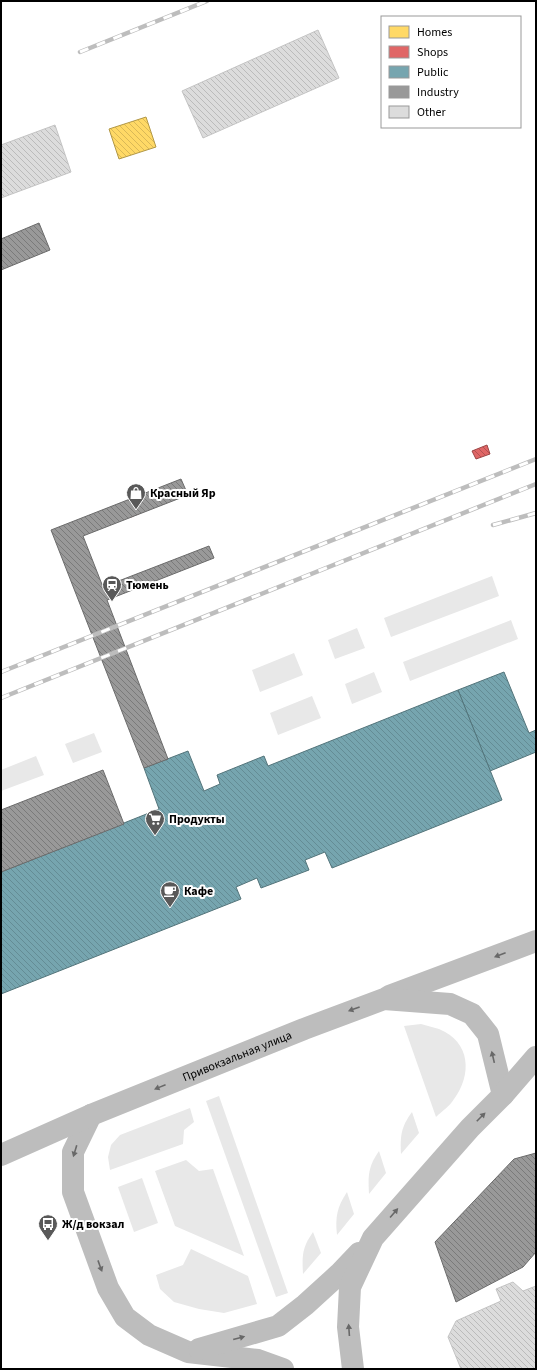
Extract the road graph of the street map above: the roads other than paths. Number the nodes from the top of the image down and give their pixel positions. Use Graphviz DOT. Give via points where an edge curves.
graph roads {
  1 [pos="536,941"];
  2 [pos="384,998"];
  3 [pos="536,1057"];
  4 [pos="503,1095"];
  5 [pos="90,1115"];
  6 [pos="1,1155"];
  7 [pos="373,1238"];
  8 [pos="188,1352"];
  9 [pos="283,1369"];
  10 [pos="353,1369"];
  1 -- 2 [label="street, Привокзальная улица, one-way"];
  4 -- 2 [label="street, Привокзальная улица, one-way" via="488,1034 472,1014 450,1004"];
  2 -- 5 [label="street, Привокзальная улица, one-way"];
  3 -- 4 [label="street"];
  7 -- 4 [label="street, one-way" via="470,1128"];
  5 -- 6 [label="street, Привокзальная улица"];
  5 -- 8 [label="street, one-way" via="73,1152 73,1192 108,1288 125,1317 149,1335"];
  8 -- 7 [label="street, one-way" via="278,1326 339,1274"];
  10 -- 7 [label="street, one-way" via="348,1327 350,1287"];
  8 -- 9 [label="street" via="258,1360"];
}
